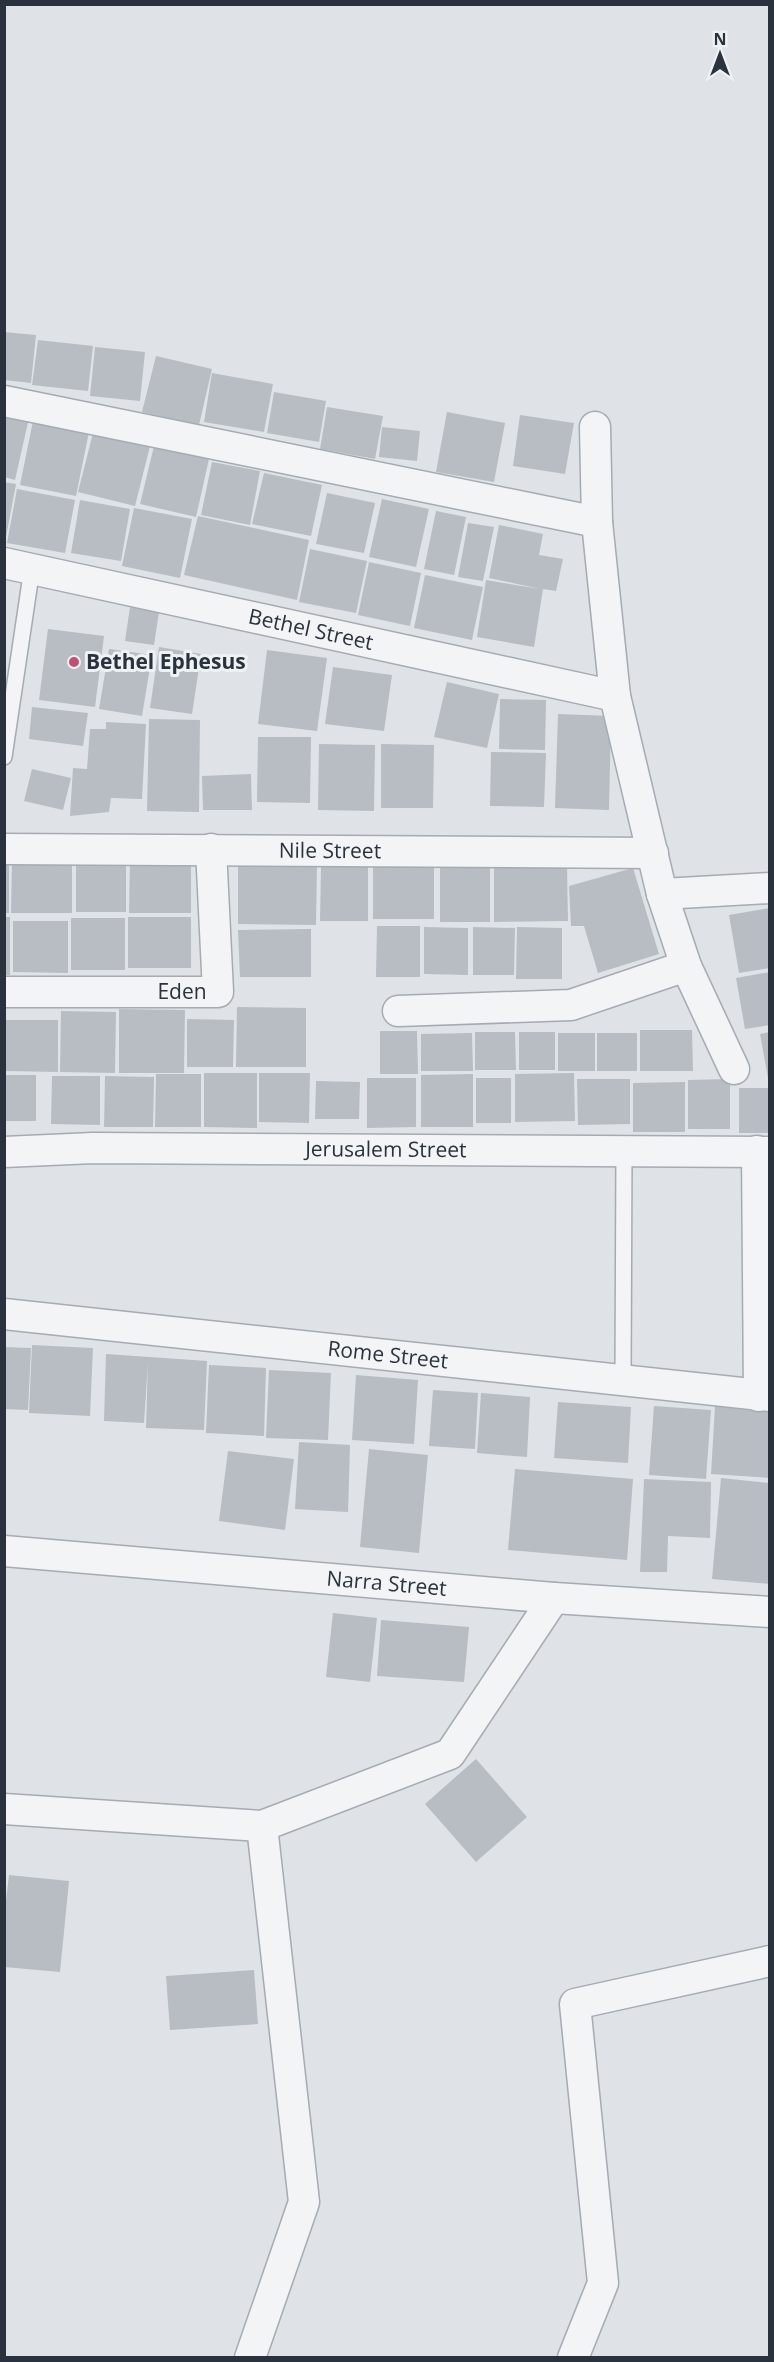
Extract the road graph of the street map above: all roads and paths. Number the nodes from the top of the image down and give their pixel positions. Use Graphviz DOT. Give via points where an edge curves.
graph roads {
  1 [pos="4,400"];
  2 [pos="595,427"];
  3 [pos="597,522"];
  4 [pos="18,566"];
  5 [pos="615,696"];
  6 [pos="4,757"];
  7 [pos="4,849"];
  8 [pos="211,849"];
  9 [pos="653,853"];
  10 [pos="770,888"];
  11 [pos="662,894"];
  12 [pos="686,966"];
  13 [pos="4,992"];
  14 [pos="398,1011"];
  15 [pos="734,1069"];
  16 [pos="624,1149"];
  17 [pos="763,1151"];
  18 [pos="4,1152"];
  19 [pos="4,1314"];
  20 [pos="623,1380"];
  21 [pos="764,1396"];
  22 [pos="4,1551"];
  23 [pos="554,1598"];
  24 [pos="770,1612"];
  25 [pos="4,1809"];
  26 [pos="262,1826"];
  27 [pos="770,1960"];
  28 [pos="250,2358"];
  29 [pos="573,2358"];
  1 -- 3 [label="street"];
  2 -- 3 [label="street"];
  3 -- 5 [label="street"];
  4 -- 5 [label="street, Bethel Street"];
  4 -- 6 [label="lane"];
  5 -- 9 [label="street"];
  7 -- 8 [label="street, Nile Street"];
  8 -- 9 [label="street, Nile Street"];
  8 -- 13 [label="street, Eden" via="218,992"];
  9 -- 11 [label="street"];
  10 -- 11 [label="street"];
  11 -- 12 [label="street"];
  12 -- 14 [label="street" via="571,1005"];
  12 -- 15 [label="street"];
  16 -- 17 [label="street, Jerusalem Street"];
  16 -- 18 [label="street, Jerusalem Street" via="93,1148"];
  16 -- 20 [label="lane"];
  17 -- 21 [label="street"];
  19 -- 20 [label="street, Rome Street"];
  20 -- 21 [label="street, Rome Street"];
  22 -- 23 [label="street, Narra Street"];
  23 -- 24 [label="street, Narra Street"];
  23 -- 26 [label="street" via="450,1754"];
  25 -- 26 [label="street"];
  26 -- 28 [label="street" via="304,2202"];
  27 -- 29 [label="street" via="575,2004 603,2283"];
}
